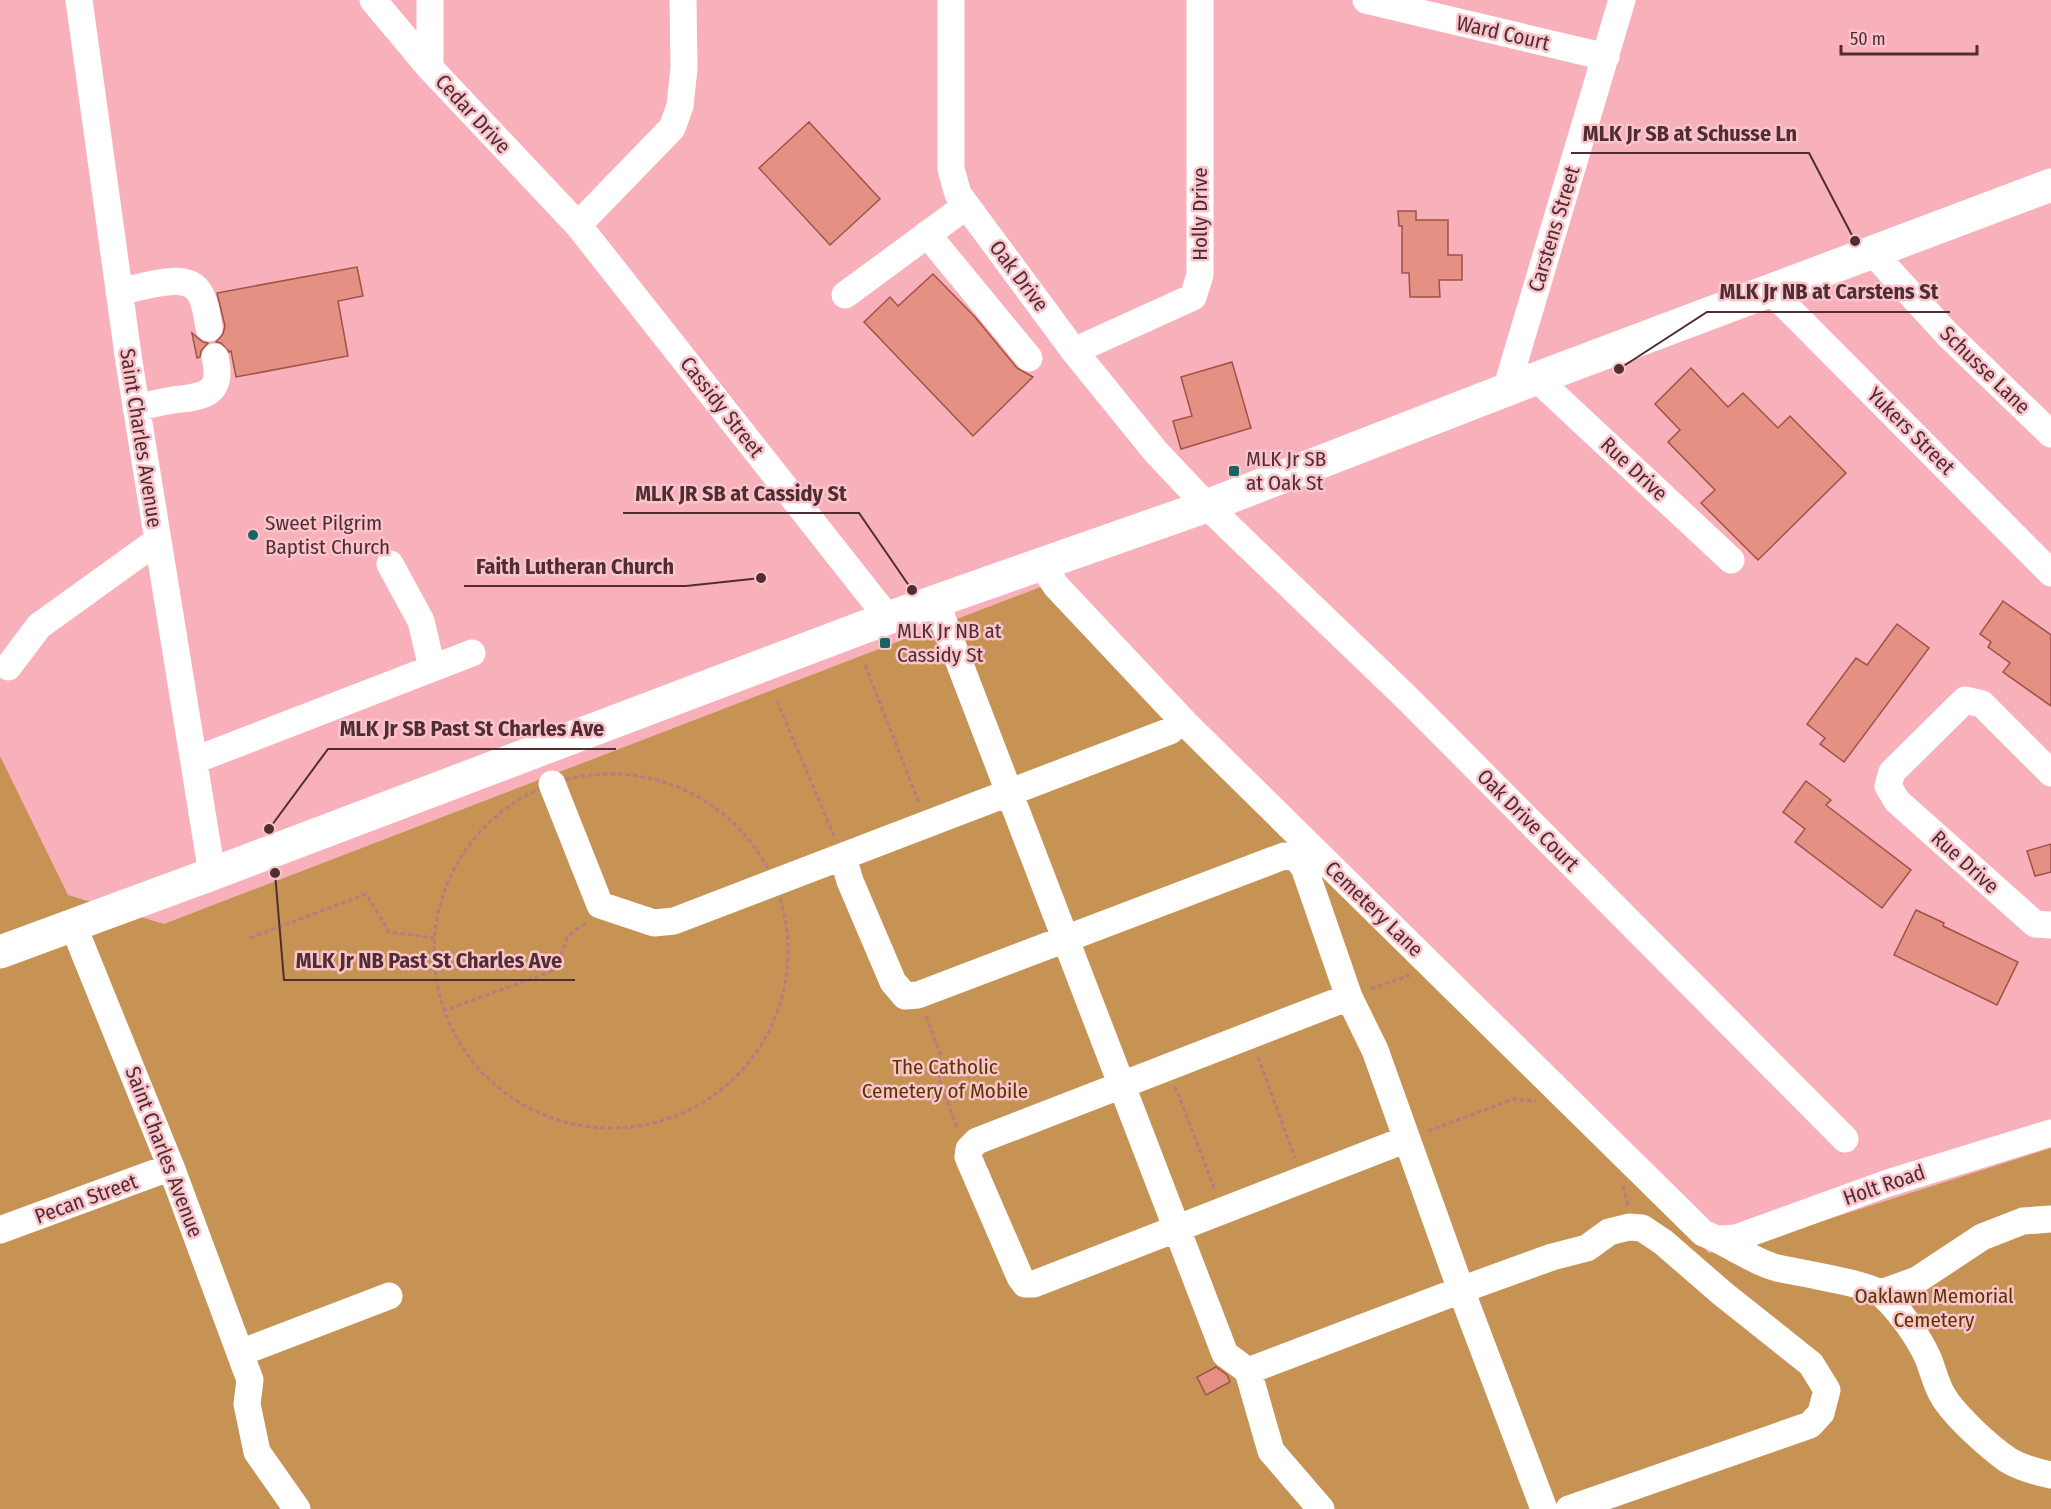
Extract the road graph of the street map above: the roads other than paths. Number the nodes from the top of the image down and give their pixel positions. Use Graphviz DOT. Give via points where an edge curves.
graph roads {
  1 [pos="79,0"];
  2 [pos="372,0"];
  3 [pos="430,0"];
  4 [pos="683,0"];
  5 [pos="951,0"];
  6 [pos="1200,0"];
  7 [pos="1366,0"];
  8 [pos="1622,0"];
  9 [pos="1606,57"];
  10 [pos="430,68"];
  11 [pos="2051,185"];
  12 [pos="966,206"];
  13 [pos="578,225"];
  14 [pos="927,234"];
  15 [pos="1872,252"];
  16 [pos="1770,290"];
  17 [pos="119,292"];
  18 [pos="845,295"];
  19 [pos="209,328"];
  20 [pos="1074,351"];
  21 [pos="215,357"];
  22 [pos="1029,358"];
  23 [pos="1521,384"];
  24 [pos="136,408"];
  25 [pos="2051,434"];
  26 [pos="1207,506"];
  27 [pos="157,542"];
  28 [pos="1731,560"];
  29 [pos="390,564"];
  30 [pos="1042,565"];
  31 [pos="2051,573"];
  32 [pos="936,602"];
  33 [pos="888,618"];
  34 [pos="472,653"];
  35 [pos="8,667"];
  36 [pos="432,668"];
  37 [pos="1170,731"];
  38 [pos="195,760"];
  39 [pos="2051,772"];
  40 [pos="552,784"];
  41 [pos="1009,792"];
  42 [pos="843,857"];
  43 [pos="212,874"];
  44 [pos="73,925"];
  45 [pos="2051,925"];
  46 [pos="1065,938"];
  47 [pos="0,952"];
  48 [pos="1349,997"];
  49 [pos="1122,1085"];
  50 [pos="2051,1133"];
  51 [pos="1845,1138"];
  52 [pos="1407,1139"];
  53 [pos="171,1167"];
  54 [pos="2051,1219"];
  55 [pos="1177,1229"];
  56 [pos="0,1230"];
  57 [pos="1719,1239"];
  58 [pos="1461,1290"];
  59 [pos="1881,1293"];
  60 [pos="389,1296"];
  61 [pos="240,1353"];
  62 [pos="1248,1371"];
  63 [pos="2051,1475"];
  64 [pos="297,1509"];
  65 [pos="1321,1509"];
  66 [pos="1544,1509"];
  67 [pos="1569,1509"];
  1 -- 17 [label="street, Saint Charles Avenue"];
  2 -- 10 [label="street, Cedar Drive"];
  3 -- 10 [label="street"];
  4 -- 13 [label="street" via="684,68 680,106 672,128"];
  5 -- 12 [label="street, Oak Drive" via="951,169"];
  6 -- 20 [label="street, Holly Drive" via="1200,275 1192,297"];
  7 -- 9 [label="street, Ward Court"];
  8 -- 9 [label="street, Carstens Street"];
  9 -- 23 [label="street, Carstens Street"];
  10 -- 13 [label="street, Cedar Drive"];
  11 -- 15 [label="main road"];
  12 -- 14 [label="street"];
  12 -- 20 [label="street, Oak Drive"];
  13 -- 33 [label="street, Cassidy Street"];
  14 -- 18 [label="street"];
  14 -- 22 [label="street"];
  15 -- 16 [label="main road"];
  15 -- 25 [label="street, Schusse Lane" via="1948,335"];
  16 -- 23 [label="main road"];
  16 -- 31 [label="street, Yukers Street"];
  17 -- 19 [label="street" via="173,281 188,282 200,292"];
  17 -- 24 [label="street, Saint Charles Avenue"];
  20 -- 26 [label="street, Oak Drive" via="1155,452"];
  21 -- 24 [label="street" via="216,378 206,395"];
  23 -- 26 [label="main road"];
  23 -- 28 [label="street, Rue Drive"];
  24 -- 27 [label="street, Saint Charles Avenue"];
  26 -- 30 [label="main road"];
  26 -- 51 [label="street, Oak Drive Court" via="1408,699"];
  27 -- 35 [label="street" via="39,626"];
  27 -- 38 [label="street, Saint Charles Avenue"];
  29 -- 36 [label="street" via="421,621"];
  30 -- 32 [label="main road"];
  30 -- 57 [label="street, Cemetery Lane" via="1056,586 1185,723 1703,1233"];
  32 -- 33 [label="main road"];
  32 -- 41 [label="street"];
  33 -- 43 [label="main road"];
  34 -- 36 [label="street"];
  36 -- 38 [label="street"];
  37 -- 41 [label="street"];
  38 -- 43 [label="street, Saint Charles Avenue"];
  39 -- 45 [label="street, Rue Drive" via="1982,704 1965,700 1892,772 1888,786 1897,801 2035,924"];
  40 -- 42 [label="street" via="595,913 654,923 674,921"];
  41 -- 42 [label="street"];
  41 -- 46 [label="street"];
  42 -- 46 [label="street" via="893,982 905,996 918,995"];
  43 -- 44 [label="main road"];
  44 -- 47 [label="main road"];
  44 -- 53 [label="street, Saint Charles Avenue"];
  46 -- 48 [label="street" via="1284,856 1296,858 1304,867"];
  46 -- 49 [label="street"];
  48 -- 49 [label="street"];
  48 -- 52 [label="street" via="1375,1050"];
  49 -- 55 [label="street"];
  49 -- 55 [label="street" via="977,1141 969,1149 968,1158 1025,1284 1034,1284"];
  50 -- 57 [label="street, Holt Road" via="1888,1183 1736,1238"];
  52 -- 55 [label="street"];
  52 -- 58 [label="street"];
  53 -- 56 [label="street, Pecan Street"];
  53 -- 61 [label="street, Saint Charles Avenue"];
  54 -- 59 [label="street" via="2023,1221 1982,1237 1917,1280"];
  55 -- 62 [label="street" via="1225,1354"];
  57 -- 59 [label="street, Cemetery Lane" via="1775,1267"];
  58 -- 62 [label="street"];
  58 -- 66 [label="street"];
  58 -- 67 [label="street" via="1587,1248 1610,1232 1642,1228 1811,1364 1827,1390 1821,1413 1810,1425"];
  59 -- 63 [label="street" via="1906,1322 1927,1356 1943,1396 1969,1427 2009,1461"];
  60 -- 61 [label="street"];
  61 -- 64 [label="street, Saint Charles Avenue" via="250,1380 247,1404 257,1452"];
  62 -- 65 [label="street" via="1271,1451"];
}
